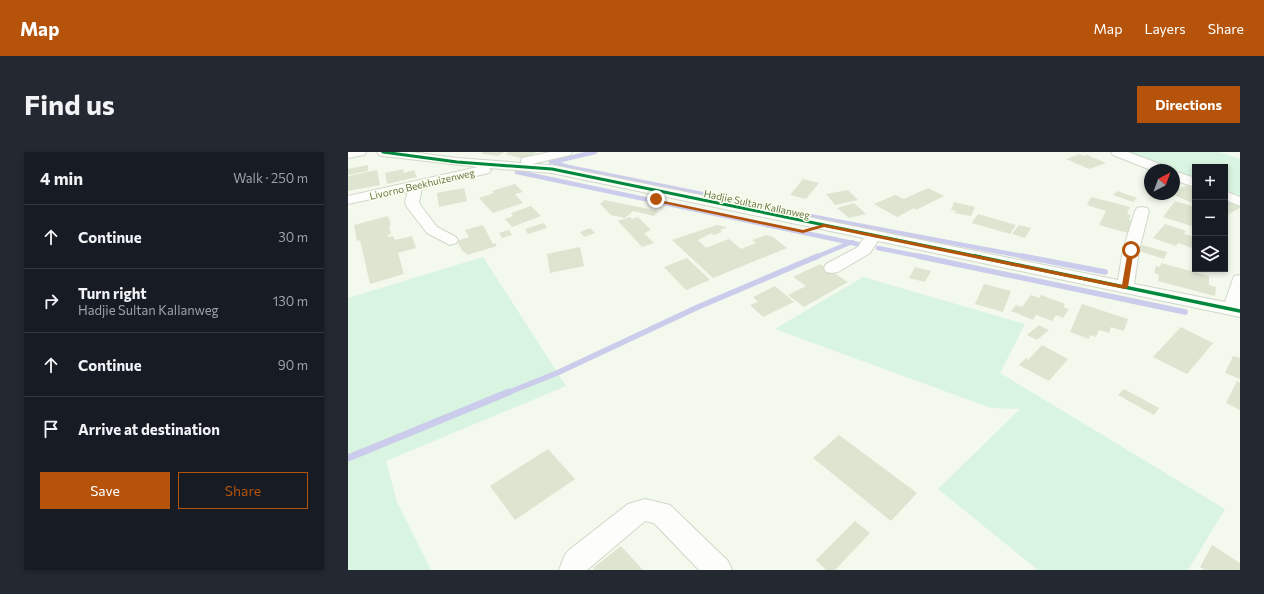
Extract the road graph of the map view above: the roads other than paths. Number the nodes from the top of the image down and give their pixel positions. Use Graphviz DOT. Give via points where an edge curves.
graph roads {
  1 [pos="360,152"];
  2 [pos="383,152"];
  3 [pos="566,152"];
  4 [pos="1117,152"];
  5 [pos="348,154"];
  6 [pos="1148,164"];
  7 [pos="506,165"];
  8 [pos="1180,177"];
  9 [pos="1192,182"];
  10 [pos="416,185"];
  11 [pos="1228,197"];
  12 [pos="348,200"];
  13 [pos="1240,202"];
  14 [pos="1142,211"];
  15 [pos="874,236"];
  16 [pos="450,240"];
  17 [pos="832,268"];
  18 [pos="1240,280"];
  19 [pos="1125,287"];
  20 [pos="1236,310"];
  21 [pos="573,570"];
  22 [pos="718,570"];
  1 -- 5 [label="street"];
  2 -- 7 [label="street" via="457,162"];
  3 -- 7 [label="street, Livorno Beekhuizenweg"];
  4 -- 6 [label="street"];
  7 -- 10 [label="street, Livorno Beekhuizenweg"];
  7 -- 15 [label="street, Hadjie Sultan Kallanweg" via="552,169"];
  8 -- 9 [label="street"];
  10 -- 12 [label="street, Livorno Beekhuizenweg"];
  10 -- 16 [label="street" via="412,202 414,207 432,230"];
  11 -- 13 [label="street"];
  14 -- 19 [label="street" via="1131,250"];
  15 -- 17 [label="street" via="864,250"];
  15 -- 19 [label="street, Hadjie Sultan Kallanweg"];
  18 -- 20 [label="street"];
  19 -- 20 [label="street, Hadjie Sultan Kallanweg"];
  21 -- 22 [label="street" via="579,559 637,512 645,510 661,513"];
}
